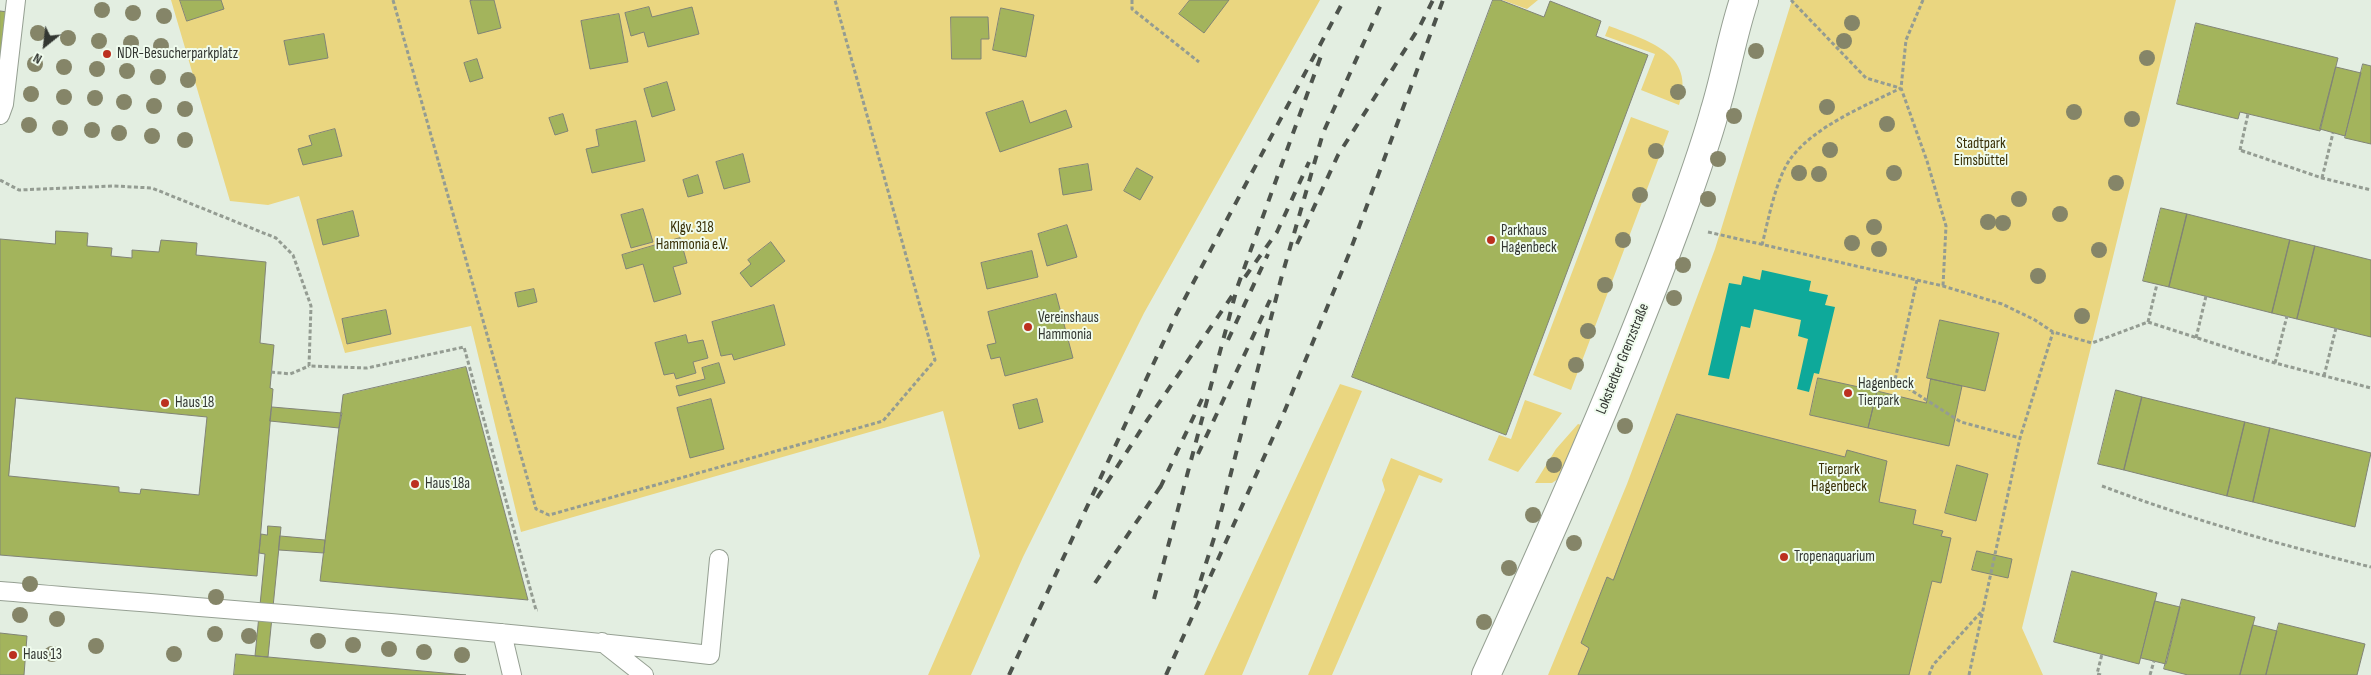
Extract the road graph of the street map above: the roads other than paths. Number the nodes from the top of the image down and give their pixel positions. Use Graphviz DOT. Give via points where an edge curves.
graph roads {
  1 [pos="16,0"];
  2 [pos="1731,0"];
  3 [pos="1744,0"];
  4 [pos="1733,34"];
  5 [pos="0,115"];
  6 [pos="719,559"];
  7 [pos="0,592"];
  8 [pos="502,633"];
  9 [pos="602,642"];
  10 [pos="512,675"];
  11 [pos="644,675"];
  12 [pos="1486,675"];
  1 -- 5 [label="lane"];
  2 -- 4 [label="street, Lokstedter Grenzstraße"];
  3 -- 4 [label="street, Lokstedter Grenzstraße"];
  4 -- 12 [label="street, Lokstedter Grenzstraße" via="1715,110 1678,221 1569,491"];
  6 -- 9 [label="lane" via="710,655"];
  7 -- 8 [label="lane"];
  8 -- 9 [label="lane"];
  8 -- 10 [label="lane"];
  9 -- 11 [label="lane"];
}
